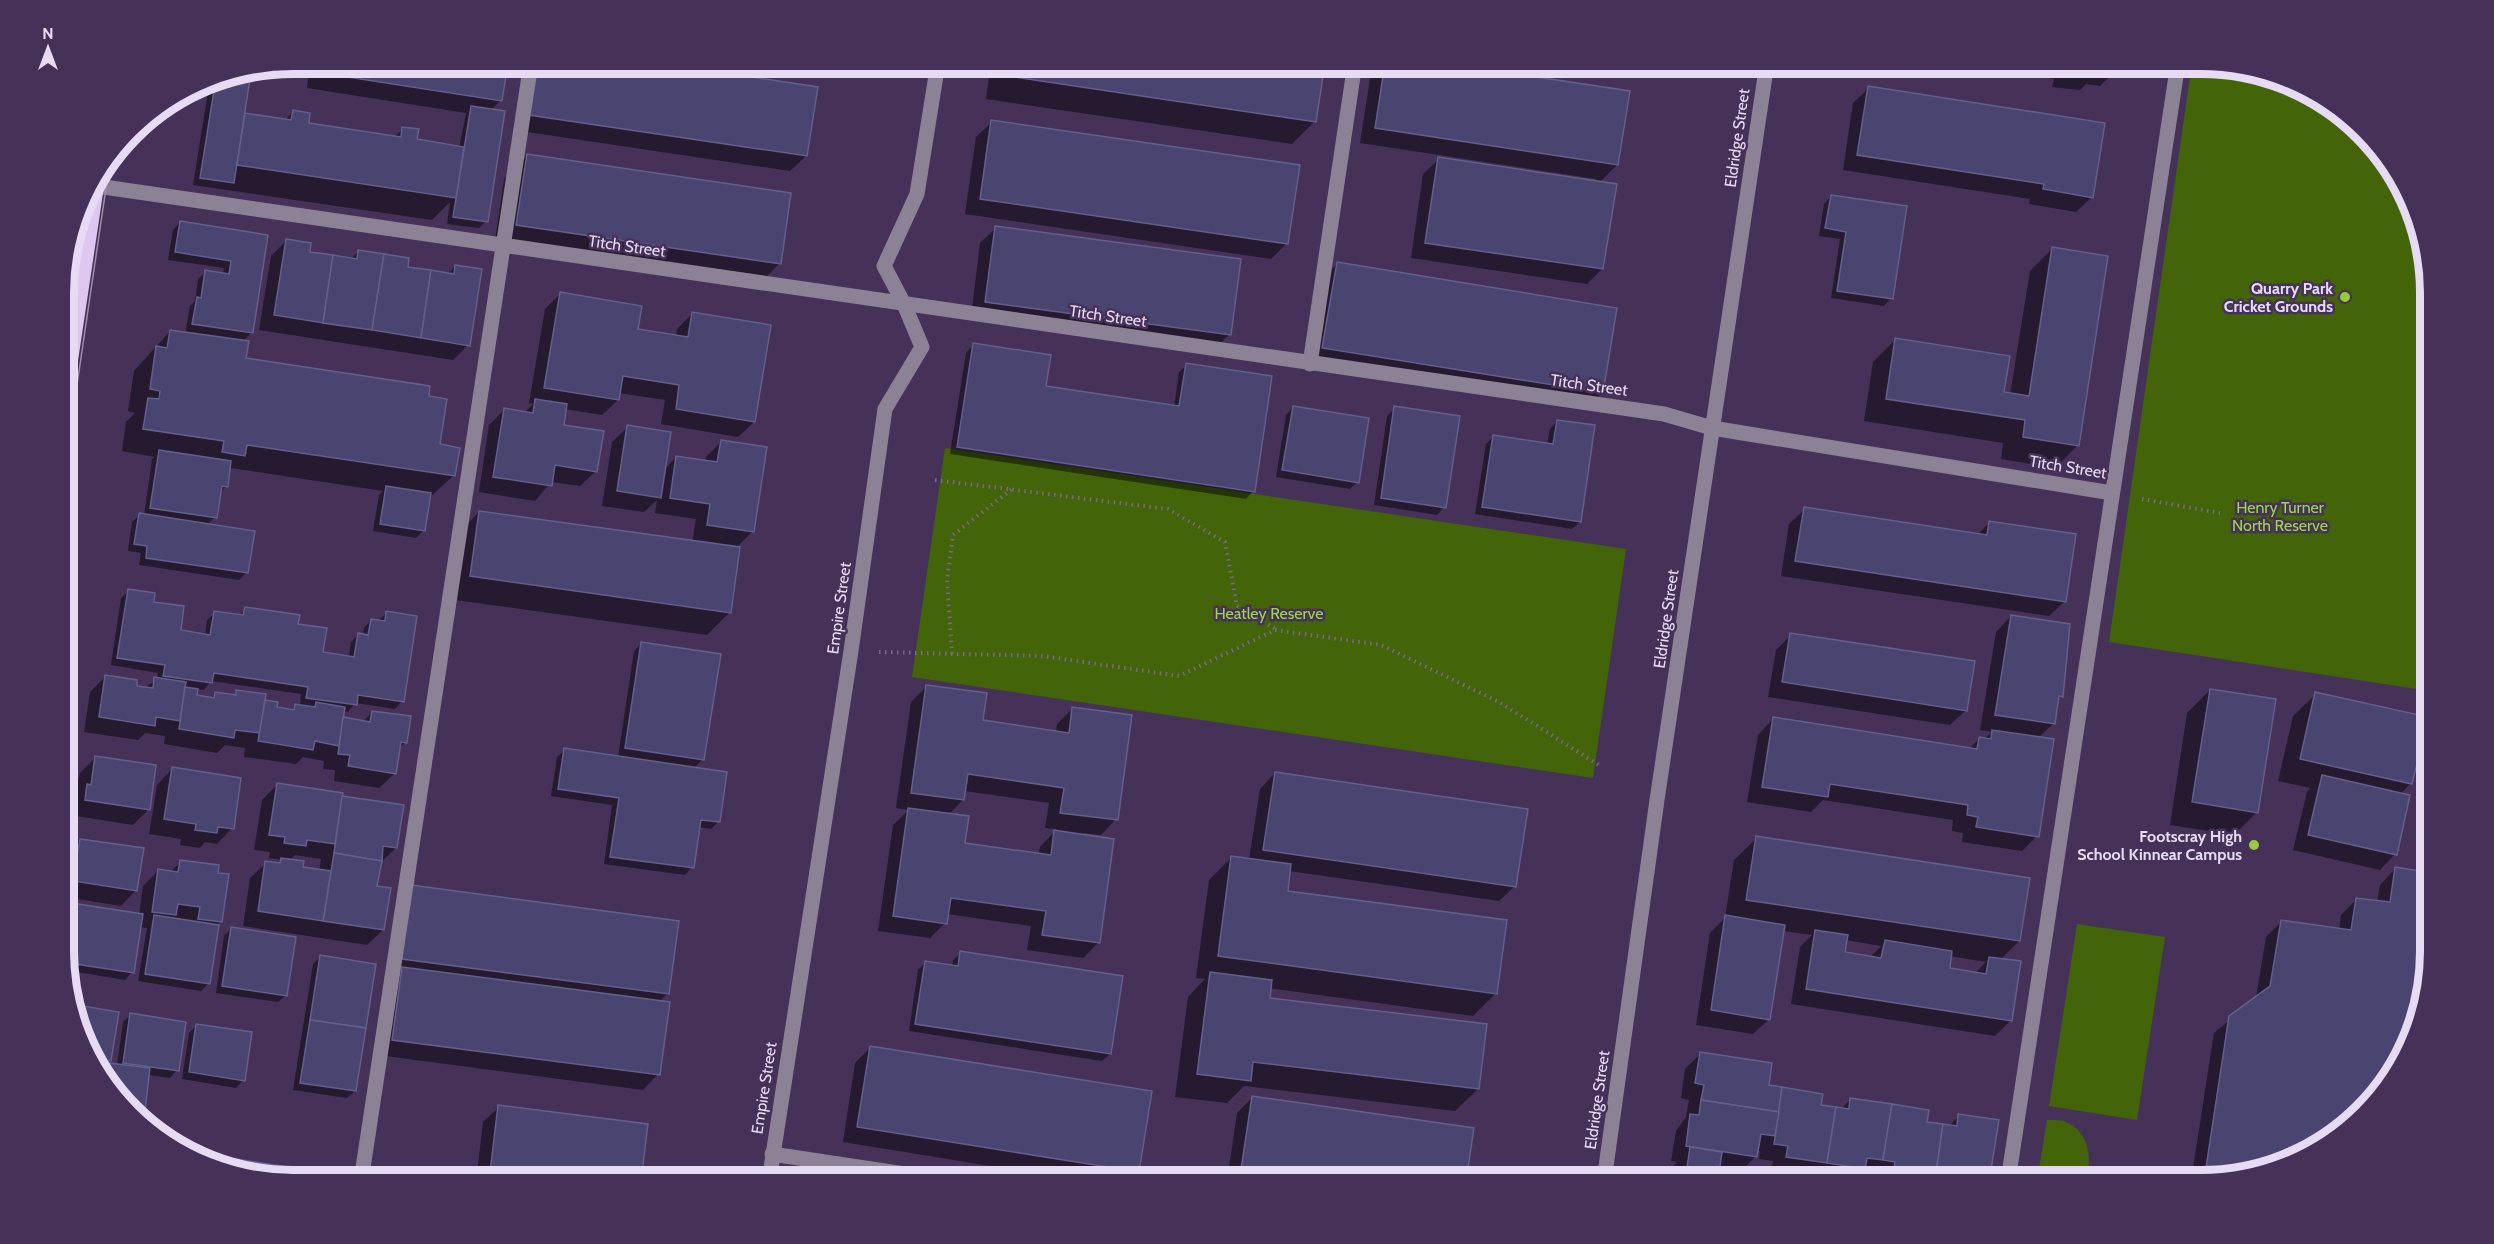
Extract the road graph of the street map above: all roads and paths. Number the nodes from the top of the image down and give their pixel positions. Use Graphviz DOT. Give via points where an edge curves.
graph roads {
  1 [pos="529,74"];
  2 [pos="936,74"];
  3 [pos="1352,74"];
  4 [pos="1765,74"];
  5 [pos="2176,74"];
  6 [pos="104,182"];
  7 [pos="94,200"];
  8 [pos="504,247"];
  9 [pos="904,304"];
  10 [pos="74,336"];
  11 [pos="1310,364"];
  12 [pos="1712,428"];
  13 [pos="935,480"];
  14 [pos="1011,489"];
  15 [pos="2112,493"];
  16 [pos="2220,513"];
  17 [pos="1275,630"];
  18 [pos="851,651"];
  19 [pos="952,654"];
  20 [pos="1599,765"];
  21 [pos="772,1154"];
  22 [pos="363,1170"];
  23 [pos="770,1170"];
  24 [pos="878,1170"];
  25 [pos="1606,1170"];
  26 [pos="2010,1170"];
  1 -- 8 [label="street"];
  2 -- 9 [label="street, Empire Street" via="918,194 884,266"];
  3 -- 11 [label="street"];
  4 -- 12 [label="street, Eldridge Street"];
  5 -- 15 [label="street"];
  6 -- 8 [label="street, Titch Street"];
  7 -- 10 [label="main road"];
  8 -- 9 [label="street, Titch Street"];
  8 -- 22 [label="street"];
  9 -- 11 [label="street, Titch Street"];
  9 -- 18 [label="street, Empire Street" via="922,347 885,409"];
  11 -- 12 [label="street, Titch Street" via="1664,414"];
  12 -- 15 [label="street, Titch Street"];
  12 -- 25 [label="street, Eldridge Street"];
  13 -- 14 [label="path"];
  14 -- 17 [label="path" via="1168,508 1225,542 1237,606"];
  14 -- 19 [label="path" via="953,535 947,580"];
  15 -- 16 [label="path"];
  15 -- 26 [label="street"];
  17 -- 19 [label="path" via="1179,676 1043,656"];
  17 -- 20 [label="path" via="1381,645 1499,702"];
  18 -- 19 [label="path"];
  18 -- 21 [label="street, Empire Street"];
  21 -- 23 [label="street, Empire Street"];
  21 -- 24 [label="street"];
}
